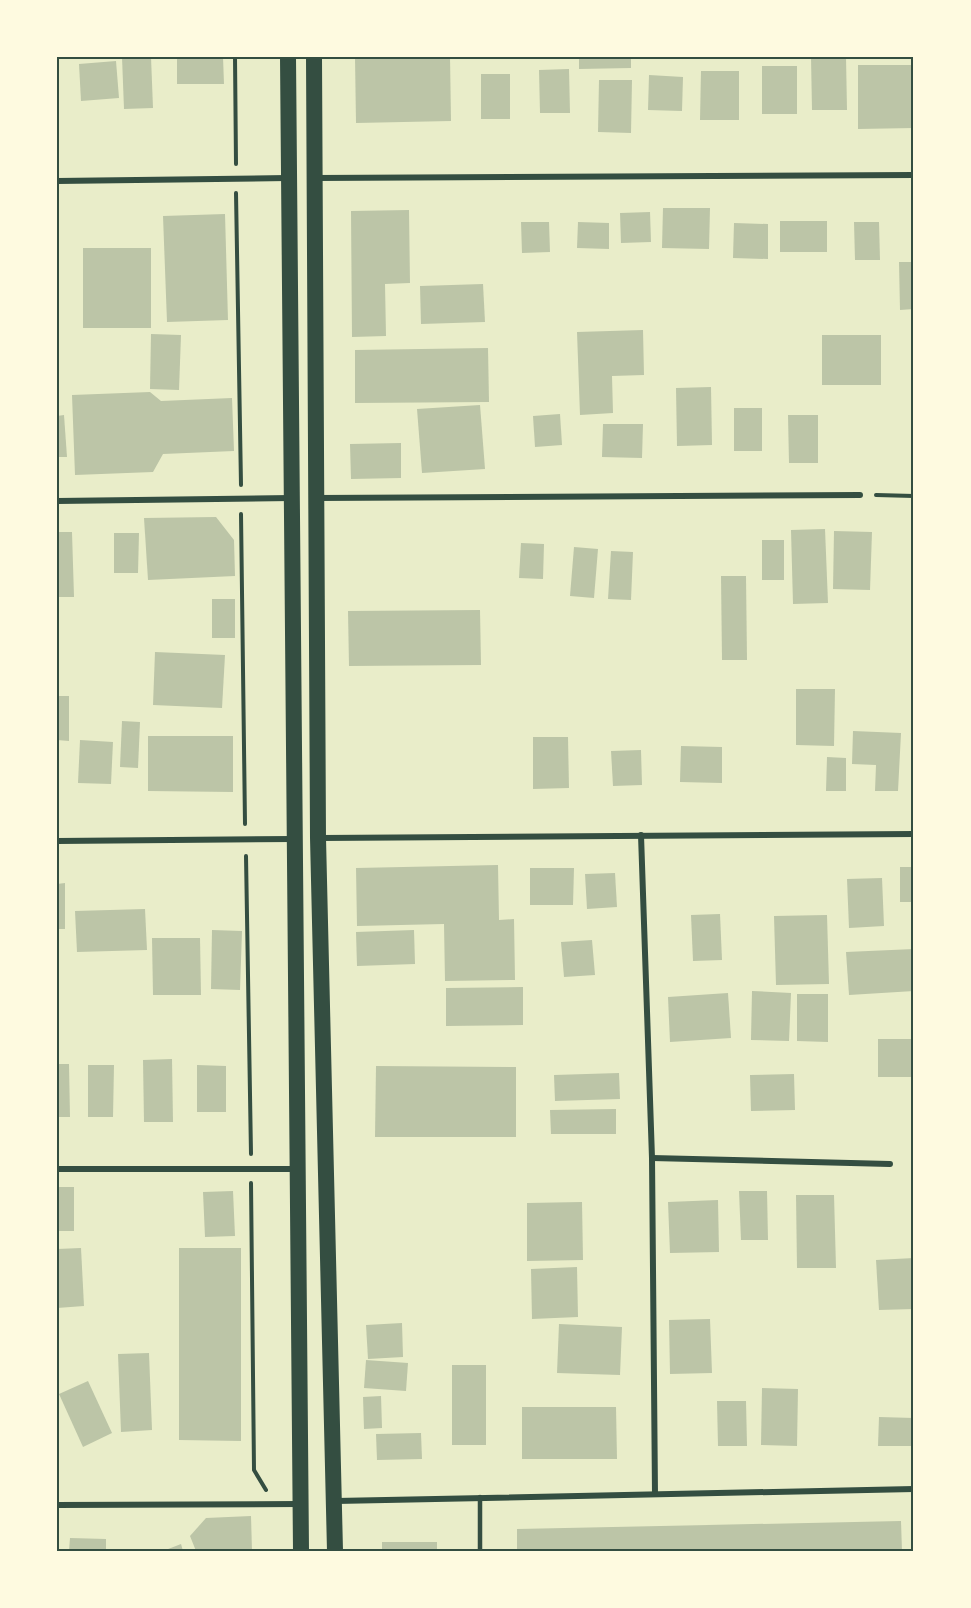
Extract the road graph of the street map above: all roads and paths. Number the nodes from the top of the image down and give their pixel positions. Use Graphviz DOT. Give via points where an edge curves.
graph roads {
  1 [pos="235,57"];
  2 [pos="288,57"];
  3 [pos="314,57"];
  4 [pos="914,175"];
  5 [pos="236,178"];
  6 [pos="289,178"];
  7 [pos="315,178"];
  8 [pos="57,181"];
  9 [pos="860,495"];
  10 [pos="914,496"];
  11 [pos="292,498"];
  12 [pos="317,498"];
  13 [pos="241,500"];
  14 [pos="57,501"];
  15 [pos="914,834"];
  16 [pos="641,835"];
  17 [pos="295,838"];
  18 [pos="318,838"];
  19 [pos="246,839"];
  20 [pos="57,841"];
  21 [pos="652,1158"];
  22 [pos="891,1164"];
  23 [pos="57,1169"];
  24 [pos="297,1169"];
  25 [pos="251,1171"];
  26 [pos="914,1489"];
  27 [pos="655,1494"];
  28 [pos="480,1496"];
  29 [pos="335,1501"];
  30 [pos="300,1504"];
  31 [pos="57,1505"];
  32 [pos="275,1505"];
  33 [pos="301,1551"];
  34 [pos="335,1551"];
  35 [pos="480,1551"];
  1 -- 5 [label="path"];
  2 -- 6 [label="highway"];
  3 -- 7 [label="highway"];
  4 -- 7 [label="street"];
  5 -- 6 [label="street"];
  5 -- 8 [label="street"];
  5 -- 13 [label="path"];
  6 -- 11 [label="highway"];
  7 -- 12 [label="highway"];
  9 -- 10 [label="path"];
  9 -- 12 [label="street"];
  11 -- 13 [label="street"];
  11 -- 17 [label="highway"];
  12 -- 18 [label="highway"];
  13 -- 14 [label="street"];
  13 -- 19 [label="path"];
  15 -- 16 [label="street"];
  16 -- 18 [label="street"];
  16 -- 21 [label="street"];
  17 -- 19 [label="street"];
  17 -- 24 [label="highway"];
  18 -- 29 [label="highway"];
  19 -- 20 [label="street"];
  19 -- 25 [label="path"];
  21 -- 22 [label="street"];
  21 -- 27 [label="street"];
  23 -- 25 [label="street"];
  24 -- 25 [label="street"];
  24 -- 30 [label="highway"];
  25 -- 32 [label="path" via="254,1470"];
  26 -- 27 [label="street"];
  27 -- 28 [label="street"];
  28 -- 29 [label="street"];
  28 -- 35 [label="lane"];
  29 -- 34 [label="highway"];
  30 -- 32 [label="street"];
  30 -- 33 [label="highway"];
  31 -- 32 [label="street"];
}
